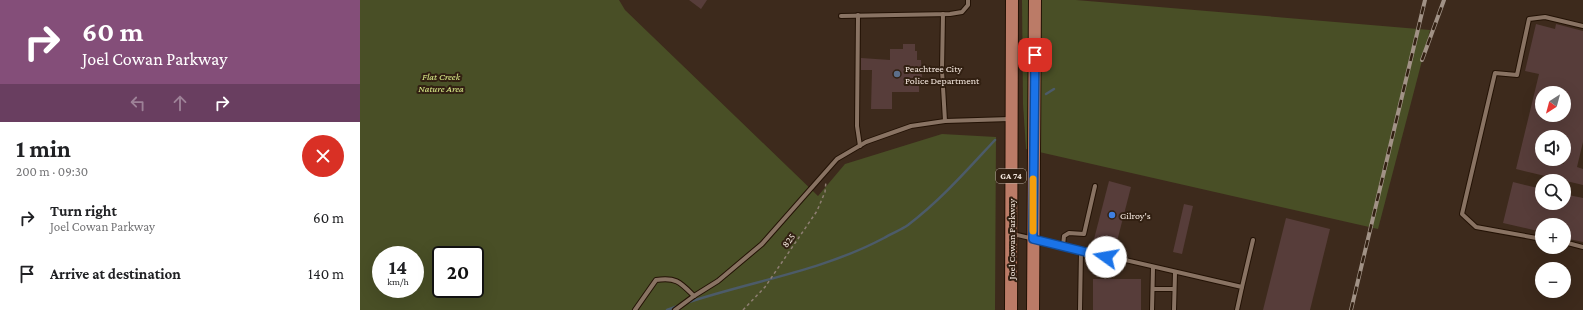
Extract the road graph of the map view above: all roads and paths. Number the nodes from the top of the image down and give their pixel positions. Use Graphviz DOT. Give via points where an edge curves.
graph roads {
  1 [pos="968,0"];
  2 [pos="1012,0"];
  3 [pos="1035,0"];
  4 [pos="943,14"];
  5 [pos="858,15"];
  6 [pos="841,16"];
  7 [pos="1583,26"];
  8 [pos="1011,119"];
  9 [pos="945,121"];
  10 [pos="860,146"];
  11 [pos="828,170"];
  12 [pos="1095,186"];
  13 [pos="1011,234"];
  14 [pos="1535,238"];
  15 [pos="1033,239"];
  16 [pos="1253,240"];
  17 [pos="1571,243"];
  18 [pos="1063,246"];
  19 [pos="1583,246"];
  20 [pos="1081,251"];
  21 [pos="1153,268"];
  22 [pos="1174,273"];
  23 [pos="1242,287"];
  24 [pos="1153,289"];
  25 [pos="1174,289"];
  26 [pos="694,296"];
  27 [pos="635,310"];
  28 [pos="675,310"];
  29 [pos="743,310"];
  30 [pos="1011,310"];
  31 [pos="1033,310"];
  32 [pos="1080,310"];
  33 [pos="1152,310"];
  34 [pos="1174,310"];
  35 [pos="1237,310"];
  1 -- 4 [label="lane" via="968,5 962,12"];
  2 -- 8 [label="main road, Joel Cowan Parkway / GA 74"];
  3 -- 15 [label="main road, GA 74"];
  4 -- 5 [label="lane"];
  4 -- 9 [label="lane" via="942,70"];
  5 -- 6 [label="lane"];
  5 -- 10 [label="lane" via="857,126"];
  7 -- 14 [label="lane" via="1545,17 1529,19 1517,75 1495,73 1462,214 1476,227"];
  8 -- 9 [label="lane"];
  8 -- 13 [label="main road, Joel Cowan Parkway / GA 74"];
  9 -- 10 [label="lane" via="911,126"];
  10 -- 11 [label="lane" via="837,159"];
  11 -- 26 [label="lane" via="762,244 718,281"];
  11 -- 29 [label="path, 825" via="825,192 817,211 764,287"];
  12 -- 18 [label="lane" via="1084,234 1069,233 1064,236"];
  13 -- 15 [label="lane"];
  13 -- 30 [label="main road, Joel Cowan Parkway / GA 74"];
  15 -- 18 [label="lane"];
  15 -- 31 [label="main road, GA 74"];
  16 -- 23 [label="lane"];
  17 -- 19 [label="lane"];
  18 -- 20 [label="lane"];
  20 -- 21 [label="lane"];
  20 -- 32 [label="lane"];
  21 -- 22 [label="lane"];
  21 -- 24 [label="lane"];
  22 -- 23 [label="lane"];
  22 -- 25 [label="lane"];
  23 -- 35 [label="lane"];
  24 -- 25 [label="lane"];
  24 -- 33 [label="lane"];
  25 -- 34 [label="lane"];
  26 -- 27 [label="lane" via="671,278 656,280"];
  26 -- 28 [label="lane"];
}
